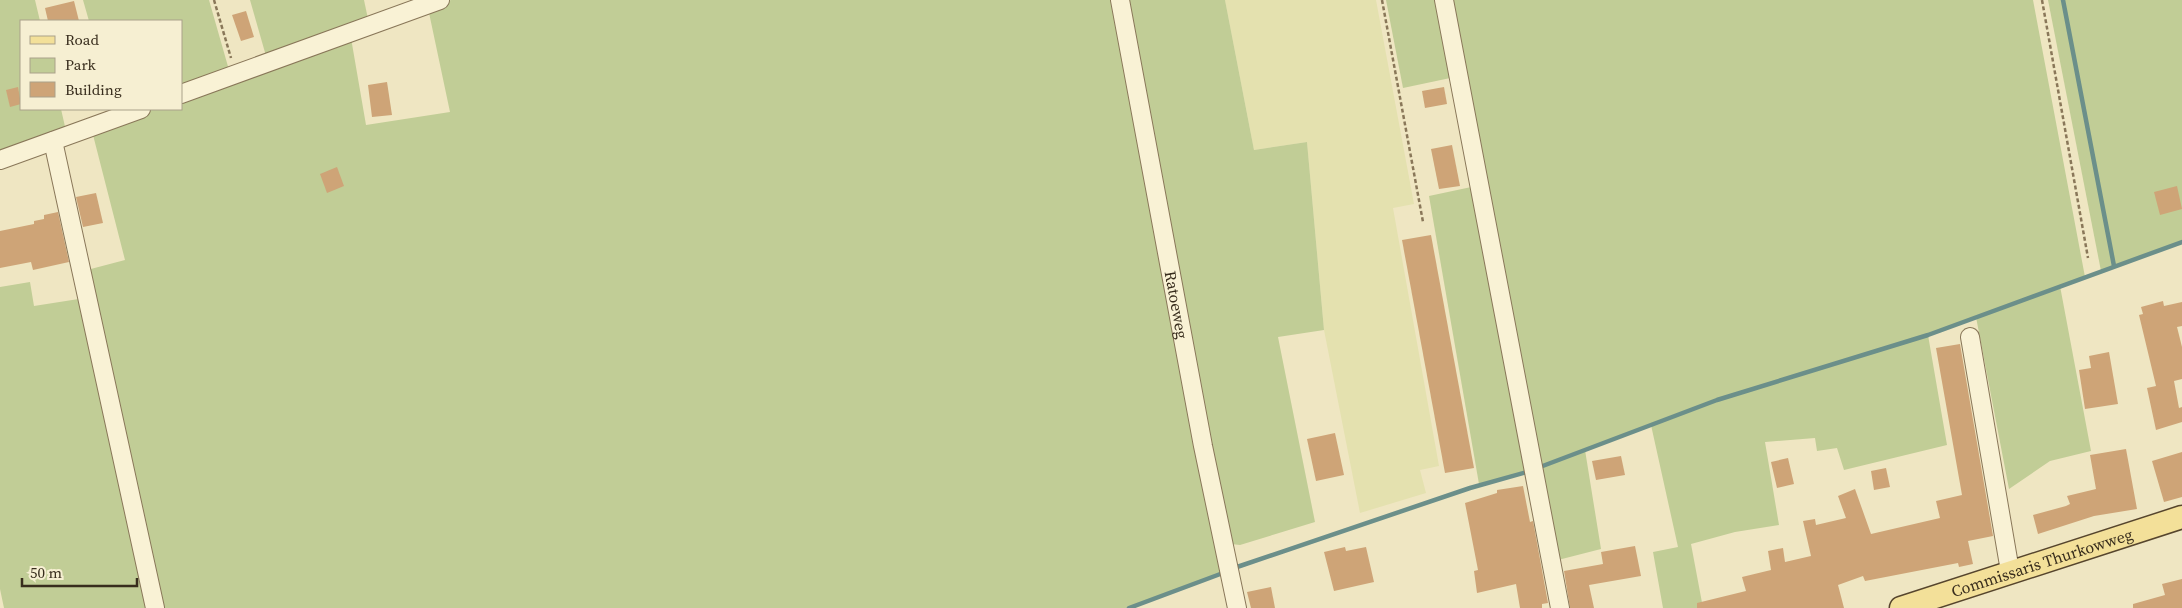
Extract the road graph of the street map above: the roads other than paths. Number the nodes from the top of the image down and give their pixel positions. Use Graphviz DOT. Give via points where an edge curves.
graph roads {
  1 [pos="440,0"];
  2 [pos="1120,0"];
  3 [pos="1444,0"];
  4 [pos="182,94"];
  5 [pos="138,110"];
  6 [pos="54,141"];
  7 [pos="0,160"];
  8 [pos="1970,337"];
  9 [pos="2182,517"];
  10 [pos="2010,571"];
  11 [pos="1937,602"];
  12 [pos="155,608"];
  13 [pos="1237,608"];
  14 [pos="1560,608"];
  15 [pos="1900,608"];
  1 -- 4 [label="street"];
  2 -- 13 [label="street, Ratoeweg" via="1203,446"];
  3 -- 14 [label="street"];
  5 -- 6 [label="street"];
  6 -- 7 [label="street"];
  6 -- 12 [label="street"];
  8 -- 10 [label="street"];
  9 -- 10 [label="main road, Commissaris Thurkowweg"];
  10 -- 11 [label="main road, Commissaris Thurkowweg"];
  11 -- 15 [label="main road, Commissaris Thurkowweg"];
}
